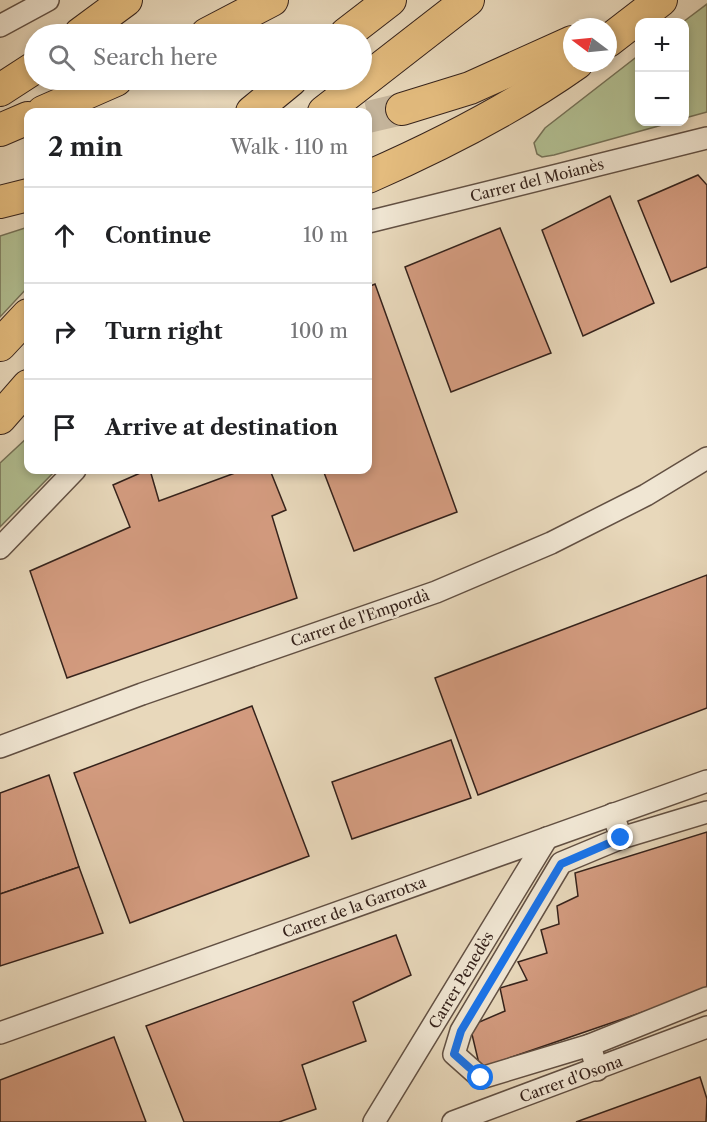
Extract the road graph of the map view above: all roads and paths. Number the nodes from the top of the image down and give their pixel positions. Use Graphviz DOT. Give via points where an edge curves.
graph roads {
  1 [pos="48,0"];
  2 [pos="126,0"];
  3 [pos="390,0"];
  4 [pos="468,0"];
  5 [pos="645,0"];
  6 [pos="661,0"];
  7 [pos="270,2"];
  8 [pos="615,18"];
  9 [pos="94,24"];
  10 [pos="227,24"];
  11 [pos="359,24"];
  12 [pos="0,26"];
  13 [pos="617,34"];
  14 [pos="563,46"];
  15 [pos="563,72"];
  16 [pos="24,74"];
  17 [pos="372,75"];
  18 [pos="0,90"];
  19 [pos="93,90"];
  20 [pos="279,90"];
  21 [pos="352,90"];
  22 [pos="52,108"];
  23 [pos="257,108"];
  24 [pos="329,108"];
  25 [pos="402,109"];
  26 [pos="24,120"];
  27 [pos="0,130"];
  28 [pos="707,138"];
  29 [pos="372,175"];
  30 [pos="24,196"];
  31 [pos="0,202"];
  32 [pos="372,221"];
  33 [pos="24,319"];
  34 [pos="0,345"];
  35 [pos="24,391"];
  36 [pos="24,408"];
  37 [pos="0,418"];
  38 [pos="0,429"];
  39 [pos="707,458"];
  40 [pos="71,474"];
  41 [pos="0,548"];
  42 [pos="0,747"];
  43 [pos="707,780"];
  44 [pos="707,812"];
  45 [pos="613,814"];
  46 [pos="548,838"];
  47 [pos="621,838"];
  48 [pos="707,999"];
  49 [pos="701,1033"];
  50 [pos="0,1034"];
  51 [pos="590,1045"];
  52 [pos="597,1070"];
  53 [pos="374,1122"];
  54 [pos="453,1122"];
  1 -- 12 [label="street"];
  2 -- 9 [label="highway"];
  3 -- 11 [label="highway"];
  4 -- 17 [label="highway"];
  5 -- 8 [label="highway"];
  6 -- 13 [label="highway"];
  7 -- 10 [label="highway"];
  14 -- 25 [label="highway" via="470,88"];
  15 -- 29 [label="highway" via="459,135"];
  16 -- 18 [label="highway"];
  19 -- 22 [label="highway"];
  20 -- 23 [label="highway"];
  21 -- 24 [label="highway"];
  26 -- 27 [label="highway"];
  28 -- 32 [label="street, Carrer del Moianès"];
  30 -- 31 [label="highway"];
  33 -- 34 [label="highway"];
  35 -- 37 [label="highway"];
  36 -- 38 [label="highway"];
  39 -- 42 [label="street, Carrer de l'Empordà" via="646,495 551,543 436,592"];
  40 -- 41 [label="street"];
  43 -- 45 [label="street, Carrer de la Garrotxa"];
  44 -- 47 [label="street"];
  45 -- 46 [label="street, Carrer de la Garrotxa"];
  45 -- 47 [label="street"];
  46 -- 50 [label="street, Carrer de la Garrotxa"];
  46 -- 53 [label="street, Carrer Penedès"];
  47 -- 51 [label="street" via="561,864 461,1031 454,1054 481,1078"];
  48 -- 51 [label="street"];
  49 -- 52 [label="street, Carrer d'Osona"];
  51 -- 52 [label="street"];
  52 -- 54 [label="street, Carrer d'Osona"];
}
